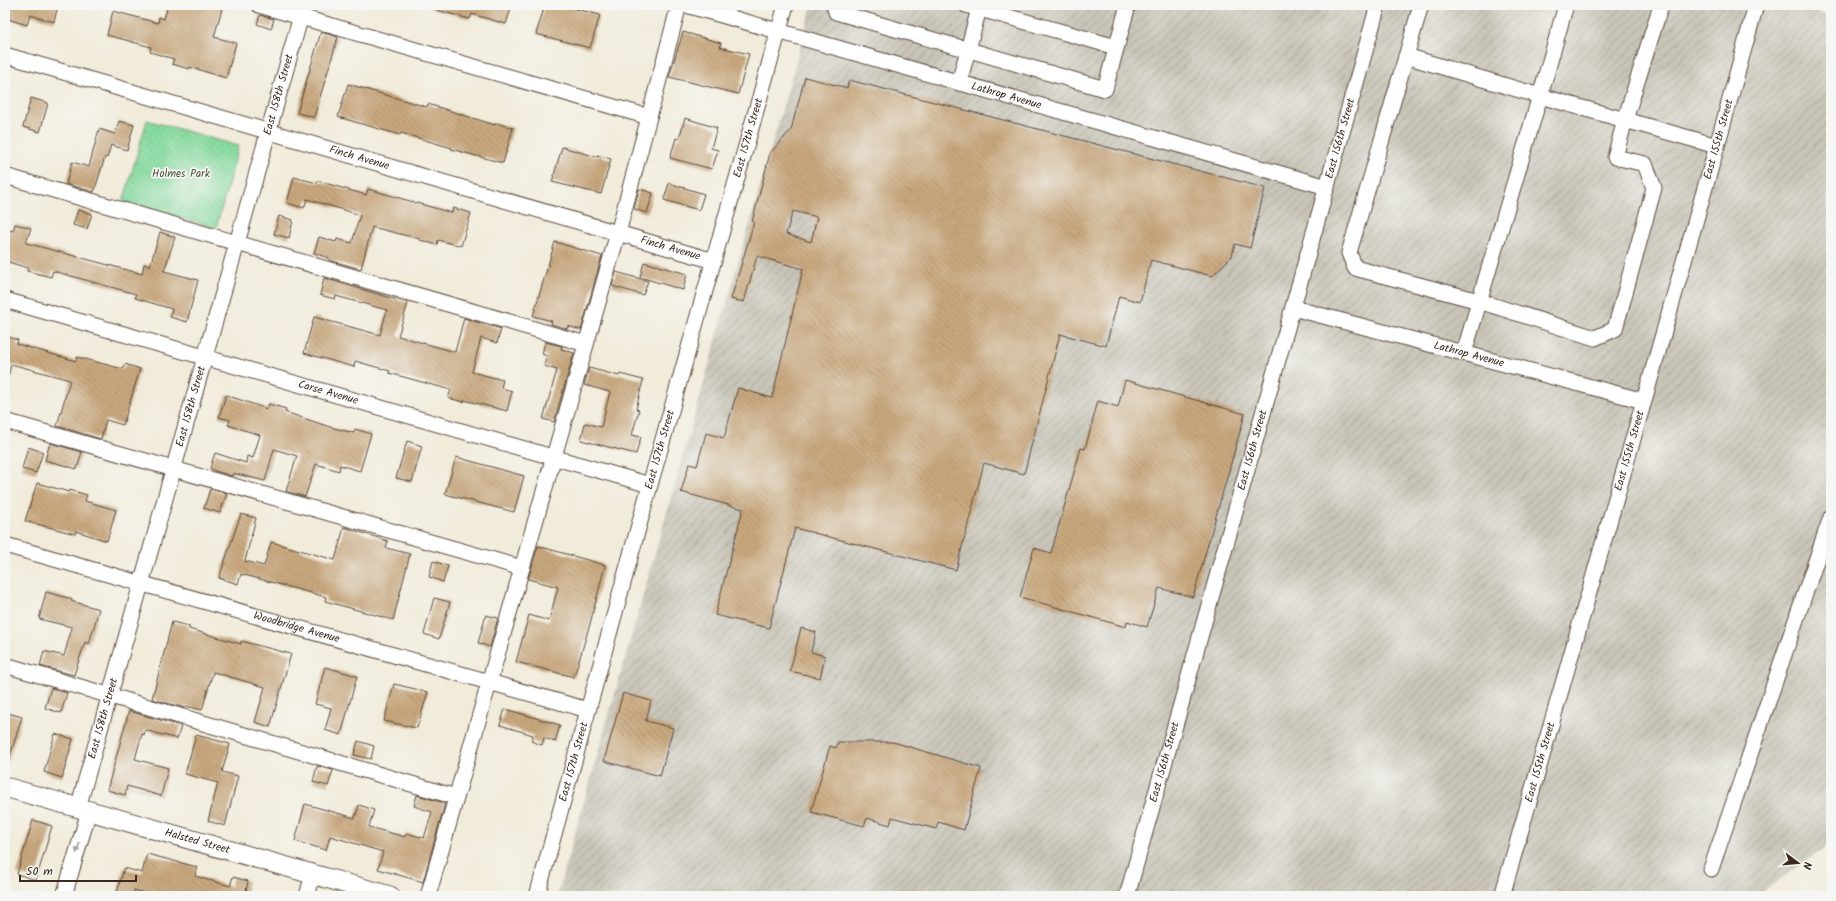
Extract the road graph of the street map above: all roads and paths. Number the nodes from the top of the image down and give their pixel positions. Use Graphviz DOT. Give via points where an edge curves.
graph roads {
  1 [pos="259,5"];
  2 [pos="679,5"];
  3 [pos="686,5"];
  4 [pos="786,5"];
  5 [pos="834,5"];
  6 [pos="1378,5"];
  7 [pos="1421,5"];
  8 [pos="1566,5"];
  9 [pos="1661,5"];
  10 [pos="1756,5"];
  11 [pos="975,6"];
  12 [pos="1124,6"];
  13 [pos="302,11"];
  14 [pos="779,31"];
  15 [pos="1116,47"];
  16 [pos="969,50"];
  17 [pos="5,55"];
  18 [pos="1406,56"];
  19 [pos="959,83"];
  20 [pos="1540,96"];
  21 [pos="649,117"];
  22 [pos="1625,120"];
  23 [pos="269,132"];
  24 [pos="1718,146"];
  25 [pos="5,176"];
  26 [pos="1327,187"];
  27 [pos="618,233"];
  28 [pos="238,242"];
  29 [pos="714,261"];
  30 [pos="5,300"];
  31 [pos="1479,302"];
  32 [pos="1293,308"];
  33 [pos="586,344"];
  34 [pos="1464,353"];
  35 [pos="206,358"];
  36 [pos="1644,401"];
  37 [pos="5,421"];
  38 [pos="554,458"];
  39 [pos="174,469"];
  40 [pos="650,485"];
  41 [pos="1831,518"];
  42 [pos="5,545"];
  43 [pos="522,568"];
  44 [pos="142,584"];
  45 [pos="5,665"];
  46 [pos="489,682"];
  47 [pos="110,695"];
  48 [pos="588,710"];
  49 [pos="5,787"];
  50 [pos="456,797"];
  51 [pos="84,809"];
  52 [pos="1711,869"];
  53 [pos="312,874"];
  54 [pos="64,896"];
  55 [pos="307,896"];
  56 [pos="390,896"];
  57 [pos="428,896"];
  58 [pos="537,896"];
  59 [pos="1127,896"];
  60 [pos="1502,896"];
  1 -- 13 [label="street"];
  2 -- 21 [label="street"];
  3 -- 14 [label="street, Lathrop Avenue"];
  4 -- 14 [label="street, East 157th Street"];
  5 -- 16 [label="street" via="836,12"];
  6 -- 26 [label="street, East 156th Street"];
  7 -- 18 [label="street"];
  8 -- 20 [label="street"];
  9 -- 22 [label="street"];
  10 -- 24 [label="street, East 155th Street"];
  11 -- 15 [label="street"];
  11 -- 16 [label="street"];
  12 -- 15 [label="street"];
  13 -- 21 [label="street"];
  13 -- 23 [label="street, East 158th Street"];
  14 -- 19 [label="street, Lathrop Avenue"];
  14 -- 29 [label="street, East 157th Street"];
  15 -- 16 [label="street" via="1105,89"];
  16 -- 19 [label="street"];
  17 -- 23 [label="street, Finch Avenue"];
  18 -- 20 [label="street"];
  18 -- 31 [label="street" via="1349,253 1355,268"];
  19 -- 26 [label="street, Lathrop Avenue"];
  20 -- 22 [label="street"];
  20 -- 31 [label="street"];
  21 -- 27 [label="street"];
  22 -- 24 [label="street"];
  22 -- 31 [label="street" via="1615,157 1645,164 1654,188 1615,329 1595,338"];
  23 -- 27 [label="street, Finch Avenue"];
  23 -- 28 [label="street, East 158th Street"];
  24 -- 36 [label="street, East 155th Street"];
  25 -- 28 [label="street"];
  26 -- 32 [label="street, East 156th Street"];
  27 -- 29 [label="street, Finch Avenue"];
  27 -- 33 [label="street"];
  28 -- 33 [label="street"];
  28 -- 35 [label="street, East 158th Street"];
  29 -- 40 [label="street, East 157th Street"];
  30 -- 35 [label="street, Carse Avenue"];
  31 -- 34 [label="street"];
  32 -- 34 [label="street, Lathrop Avenue"];
  32 -- 59 [label="street, East 156th Street"];
  33 -- 38 [label="street"];
  34 -- 36 [label="street, Lathrop Avenue"];
  35 -- 38 [label="street, Carse Avenue"];
  35 -- 39 [label="street, East 158th Street"];
  36 -- 60 [label="street, East 155th Street"];
  37 -- 39 [label="street"];
  38 -- 40 [label="street, Carse Avenue"];
  38 -- 43 [label="street"];
  39 -- 43 [label="street"];
  39 -- 44 [label="street, East 158th Street"];
  40 -- 48 [label="street, East 157th Street"];
  41 -- 52 [label="street"];
  42 -- 44 [label="street, Woodbridge Avenue"];
  43 -- 46 [label="street"];
  44 -- 46 [label="street, Woodbridge Avenue"];
  44 -- 47 [label="street, East 158th Street"];
  45 -- 47 [label="street"];
  46 -- 48 [label="street, Woodbridge Avenue"];
  46 -- 50 [label="street"];
  47 -- 50 [label="street"];
  47 -- 51 [label="street, East 158th Street"];
  48 -- 58 [label="street, East 157th Street"];
  49 -- 51 [label="main road, Halsted Street"];
  50 -- 57 [label="street"];
  51 -- 53 [label="main road, Halsted Street"];
  51 -- 54 [label="street, East 158th Street, one-way"];
  53 -- 55 [label="street"];
  53 -- 56 [label="main road, Halsted Street"];
}
